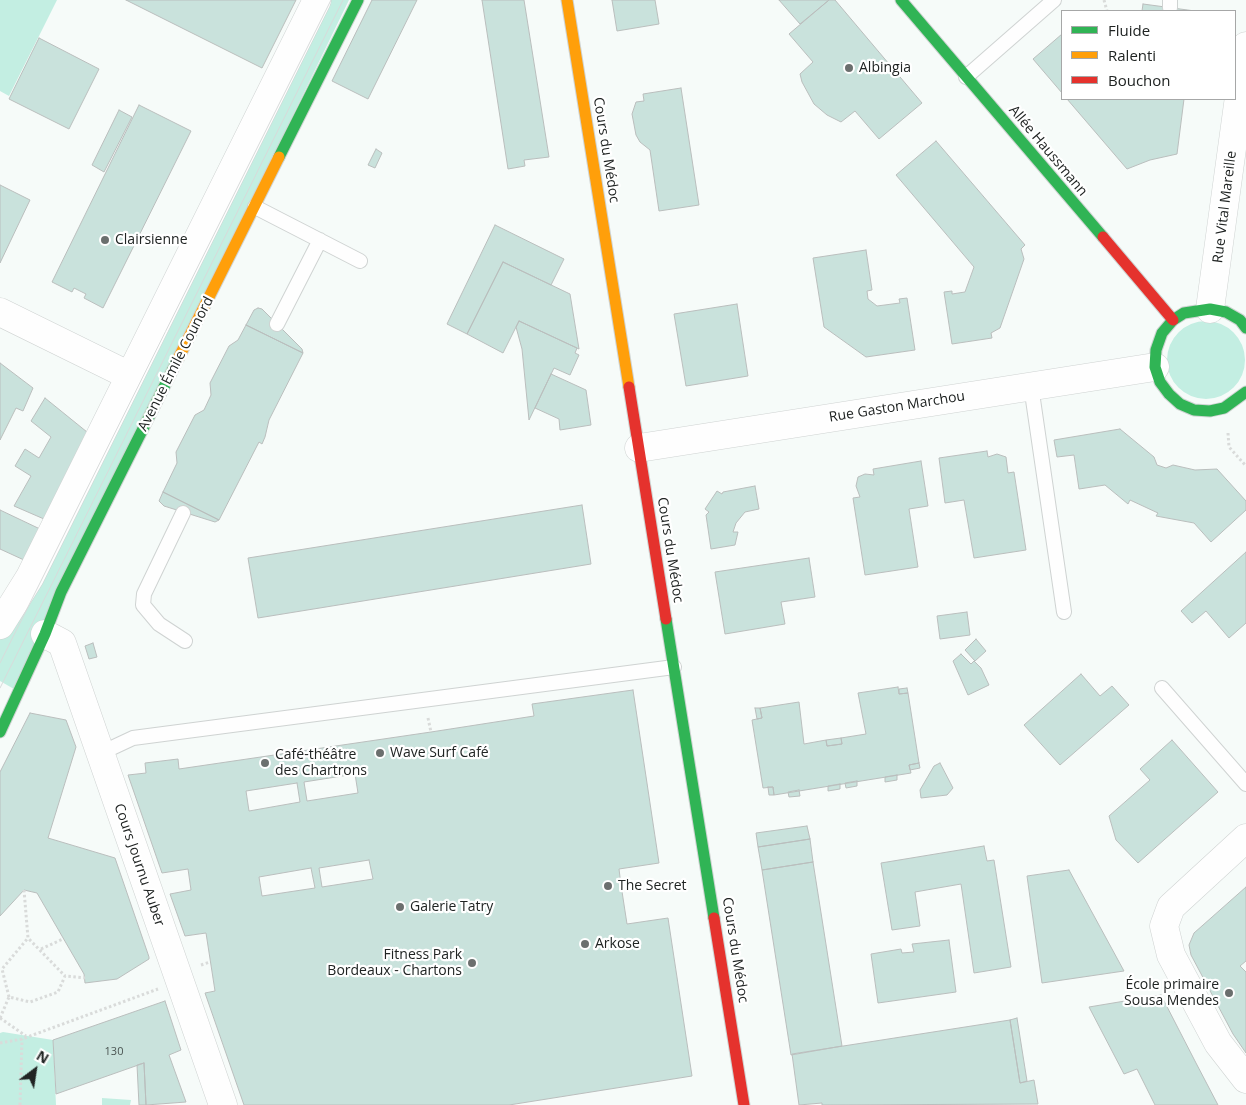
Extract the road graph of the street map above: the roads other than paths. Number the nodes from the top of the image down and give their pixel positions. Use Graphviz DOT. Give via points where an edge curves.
graph roads {
  1 [pos="317,0"];
  2 [pos="358,0"];
  3 [pos="567,0"];
  4 [pos="900,0"];
  5 [pos="1054,0"];
  6 [pos="1246,46"];
  7 [pos="966,77"];
  8 [pos="255,207"];
  9 [pos="320,240"];
  10 [pos="360,261"];
  11 [pos="1210,308"];
  12 [pos="0,312"];
  13 [pos="1173,320"];
  14 [pos="277,324"];
  15 [pos="1246,328"];
  16 [pos="1155,367"];
  17 [pos="130,376"];
  18 [pos="1030,386"];
  19 [pos="1245,396"];
  20 [pos="639,448"];
  21 [pos="183,513"];
  22 [pos="1064,612"];
  23 [pos="0,626"];
  24 [pos="45,634"];
  25 [pos="185,641"];
  26 [pos="674,667"];
  27 [pos="1162,688"];
  28 [pos="1,729"];
  29 [pos="100,754"];
  30 [pos="1246,784"];
  31 [pos="1246,838"];
  32 [pos="1246,1079"];
  33 [pos="223,1105"];
  34 [pos="744,1105"];
  1 -- 17 [label="street"];
  2 -- 8 [label="street, Avenue Émile Counord"];
  3 -- 20 [label="street, Cours du Médoc"];
  4 -- 7 [label="street, Allée Haussmann"];
  5 -- 7 [label="lane"];
  6 -- 11 [label="street, Rue Vital Mareille"];
  7 -- 13 [label="street, Allée Haussmann"];
  8 -- 9 [label="lane"];
  8 -- 24 [label="street, Avenue Émile Counord" via="61,592"];
  9 -- 10 [label="lane"];
  9 -- 14 [label="lane"];
  11 -- 13 [label="street" via="1184,313"];
  11 -- 15 [label="street" via="1226,312"];
  12 -- 17 [label="street"];
  13 -- 16 [label="street" via="1162,334 1156,350"];
  16 -- 18 [label="street, Rue Gaston Marchou"];
  16 -- 19 [label="street" via="1168,394 1194,410 1224,408"];
  17 -- 23 [label="street" via="30,577"];
  18 -- 20 [label="street, Rue Gaston Marchou"];
  18 -- 22 [label="lane"];
  20 -- 26 [label="street, Cours du Médoc"];
  21 -- 25 [label="lane" via="144,594 143,605 159,624"];
  24 -- 28 [label="street, Avenue Émile Counord"];
  24 -- 29 [label="street, Cours Journu Auber" via="62,643"];
  26 -- 29 [label="lane" via="133,738"];
  26 -- 34 [label="street, Cours du Médoc"];
  27 -- 30 [label="lane"];
  29 -- 33 [label="street, Cours Journu Auber"];
  31 -- 32 [label="street" via="1171,907 1164,926 1171,954 1192,995 1218,1043"];
}
